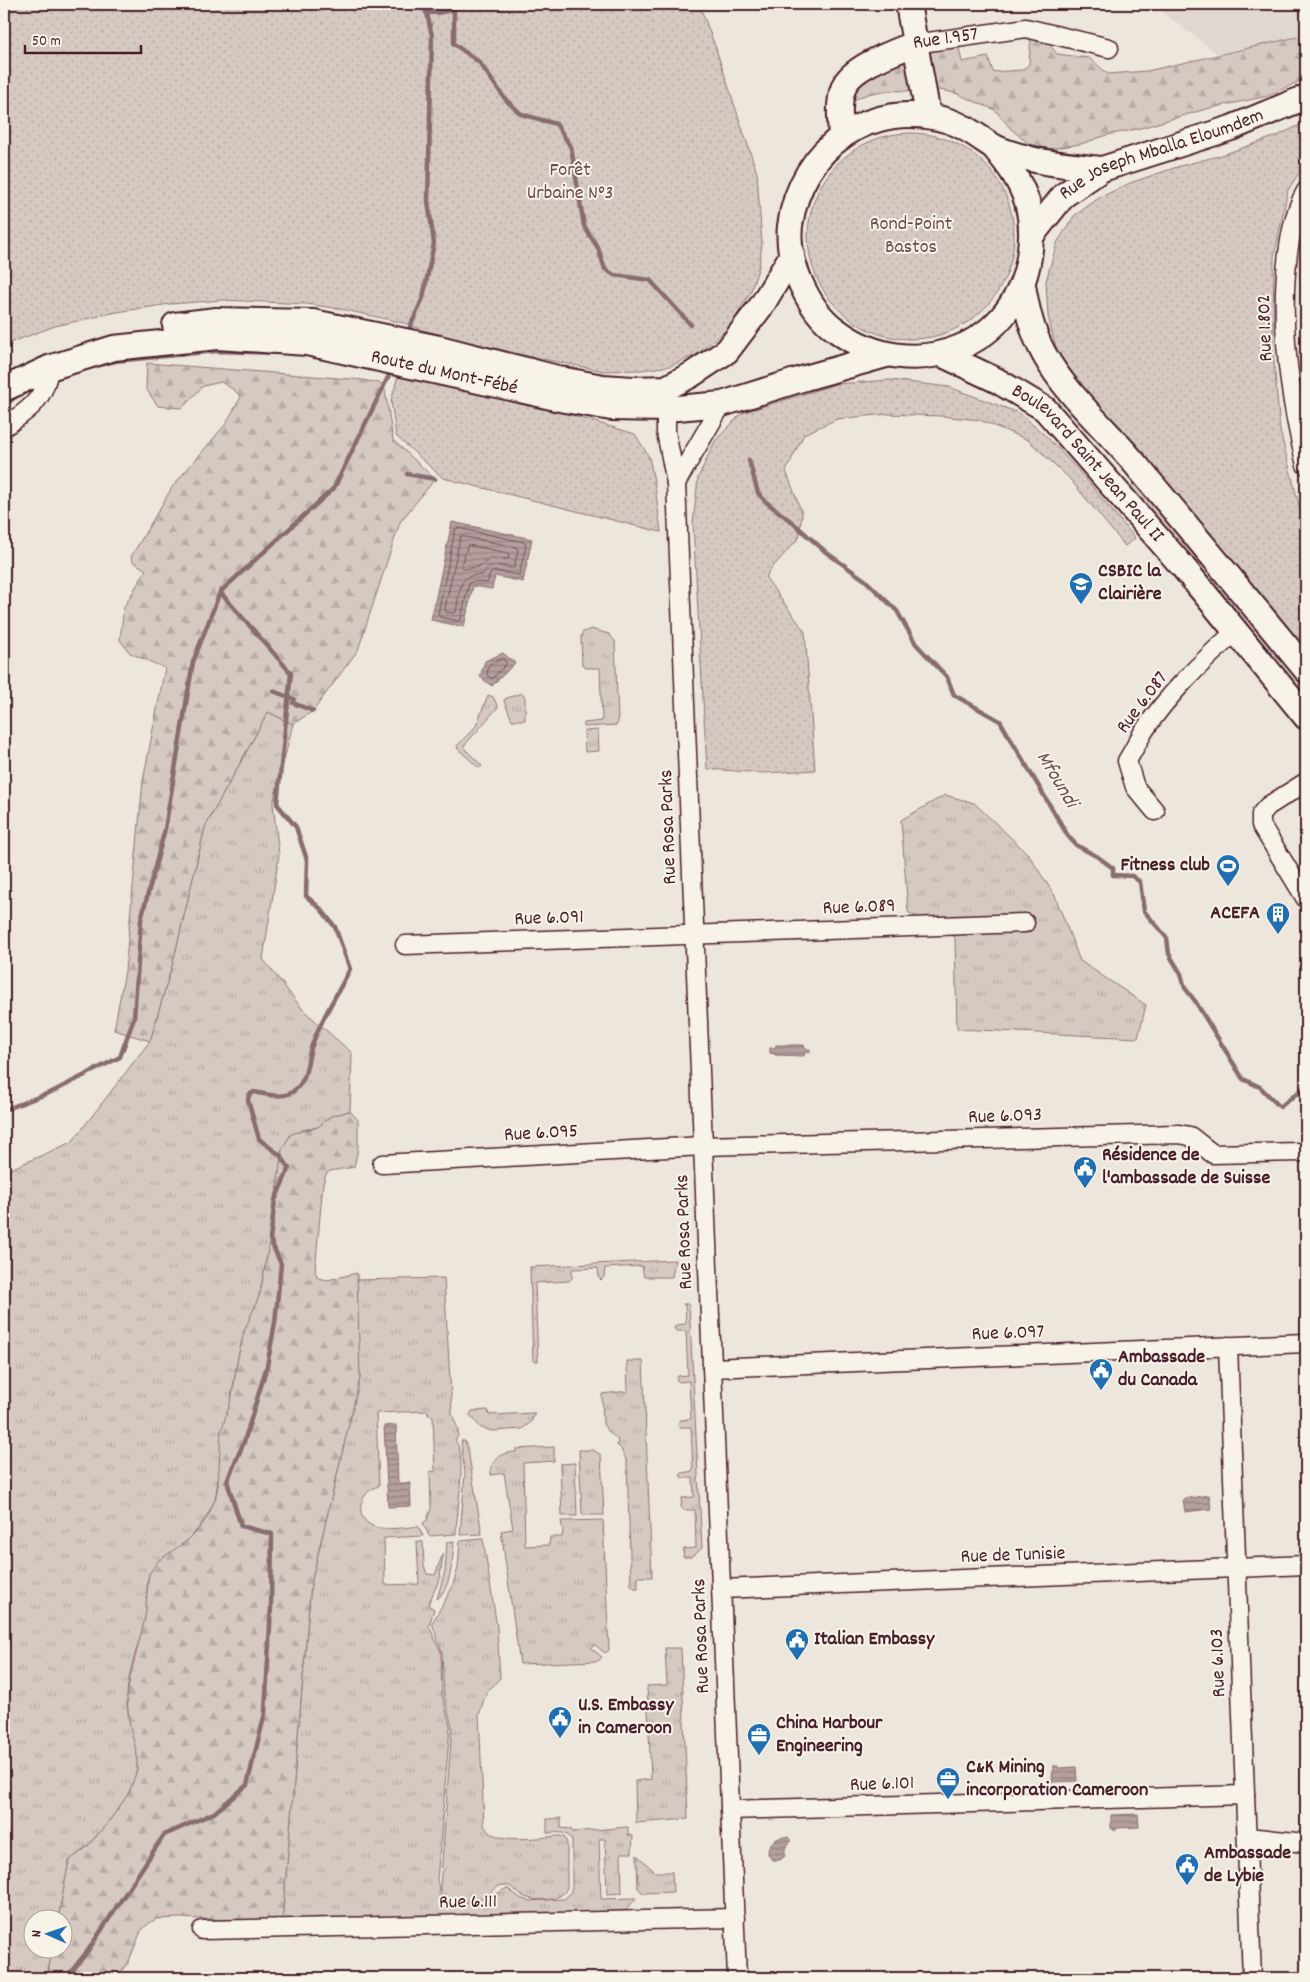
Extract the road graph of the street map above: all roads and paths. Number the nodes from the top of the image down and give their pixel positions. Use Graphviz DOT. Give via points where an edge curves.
graph roads {
  1 [pos="908,4"];
  2 [pos="914,44"];
  3 [pos="1109,48"];
  4 [pos="1306,97"];
  5 [pos="928,115"];
  6 [pos="841,137"];
  7 [pos="993,146"];
  8 [pos="1102,169"];
  9 [pos="1306,191"];
  10 [pos="1032,235"];
  11 [pos="792,255"];
  12 [pos="1023,285"];
  13 [pos="941,354"];
  14 [pos="886,355"];
  15 [pos="49,368"];
  16 [pos="4,372"];
  17 [pos="4,389"];
  18 [pos="666,398"];
  19 [pos="722,404"];
  20 [pos="4,427"];
  21 [pos="1306,465"];
  22 [pos="676,483"];
  23 [pos="1236,631"];
  24 [pos="1306,670"];
  25 [pos="1306,718"];
  26 [pos="1306,782"];
  27 [pos="1155,811"];
  28 [pos="1306,899"];
  29 [pos="1025,924"];
  30 [pos="694,934"];
  31 [pos="405,945"];
  32 [pos="703,1146"];
  33 [pos="1302,1152"];
  34 [pos="382,1164"];
  35 [pos="1306,1343"];
  36 [pos="1228,1346"];
  37 [pos="712,1368"];
  38 [pos="1306,1565"];
  39 [pos="1236,1569"];
  40 [pos="721,1589"];
  41 [pos="1245,1795"];
  42 [pos="730,1810"];
  43 [pos="1246,1837"];
  44 [pos="1306,1843"];
  45 [pos="735,1918"];
  46 [pos="202,1930"];
  47 [pos="737,1978"];
  48 [pos="1252,1978"];
  1 -- 2 [label="main road"];
  2 -- 3 [label="street, Rue 1.957" via="1026,28"];
  2 -- 5 [label="main road"];
  2 -- 6 [label="main road, Rue 1.957" via="880,59 848,80 840,102"];
  4 -- 8 [label="main road, Rue Joseph Mballa Eloumdem" via="1230,128"];
  5 -- 6 [label="main road" via="897,115 875,120"];
  5 -- 7 [label="main road" via="951,121"];
  6 -- 11 [label="main road" via="820,155 794,202 790,228"];
  7 -- 8 [label="main road" via="1031,158"];
  7 -- 10 [label="main road" via="1014,172 1027,202"];
  8 -- 10 [label="main road, Rue Joseph Mballa Eloumdem" via="1064,195"];
  9 -- 21 [label="street, Rue 1.802" via="1292,227 1284,320 1297,428"];
  10 -- 12 [label="main road"];
  11 -- 14 [label="main road" via="800,283 814,308 850,340"];
  11 -- 18 [label="main road, Route du Mont-Fébé" via="762,305 727,351 691,375"];
  12 -- 13 [label="main road" via="994,326 969,344"];
  12 -- 24 [label="main road, Boulevard Saint Jean Paul II" via="1034,332 1061,379"];
  13 -- 14 [label="main road" via="913,358"];
  13 -- 23 [label="main road, Boulevard Saint Jean Paul II" via="996,380 1045,409"];
  14 -- 19 [label="main road, Route du Mont-Fébé"];
  15 -- 17 [label="main road, Route du Mont-Fébé"];
  15 -- 18 [label="main road, Route du Mont-Fébé" via="114,348 217,337 307,343 611,408"];
  15 -- 20 [label="street" via="41,396 30,409"];
  16 -- 18 [label="main road, Route du Mont-Fébé" via="69,344 112,334 216,320 313,322 439,348 564,380 634,389"];
  18 -- 19 [label="main road, Route du Mont-Fébé"];
  18 -- 22 [label="street, Rue Rosa Parks" via="666,436"];
  19 -- 22 [label="street"];
  22 -- 30 [label="street, Rue Rosa Parks"];
  23 -- 25 [label="main road, Boulevard Saint Jean Paul II"];
  23 -- 27 [label="street, Rue 6.087" via="1171,697 1145,730 1127,761 1135,787"];
  26 -- 28 [label="street" via="1261,814 1261,825"];
  29 -- 30 [label="street, Rue 6.089"];
  30 -- 31 [label="street, Rue 6.091"];
  30 -- 32 [label="street, Rue Rosa Parks"];
  32 -- 33 [label="street, Rue 6.093" via="1179,1134 1190,1136 1213,1154"];
  32 -- 34 [label="street, Rue 6.095"];
  32 -- 37 [label="street, Rue Rosa Parks"];
  35 -- 36 [label="street, Rue 6.097"];
  36 -- 37 [label="street, Rue 6.097"];
  36 -- 39 [label="street, Rue 6.103"];
  37 -- 40 [label="street, Rue Rosa Parks"];
  38 -- 39 [label="street, Rue de Tunisie"];
  39 -- 40 [label="street, Rue de Tunisie"];
  39 -- 41 [label="street, Rue 6.103"];
  40 -- 42 [label="street, Rue Rosa Parks"];
  41 -- 42 [label="street, Rue 6.101"];
  41 -- 43 [label="street, Rue 6.103"];
  42 -- 45 [label="street, Rue Rosa Parks"];
  43 -- 44 [label="street"];
  43 -- 48 [label="street, Rue 6.103"];
  45 -- 46 [label="street, Rue 6.111"];
  45 -- 47 [label="street, Rue Rosa Parks"];
}
